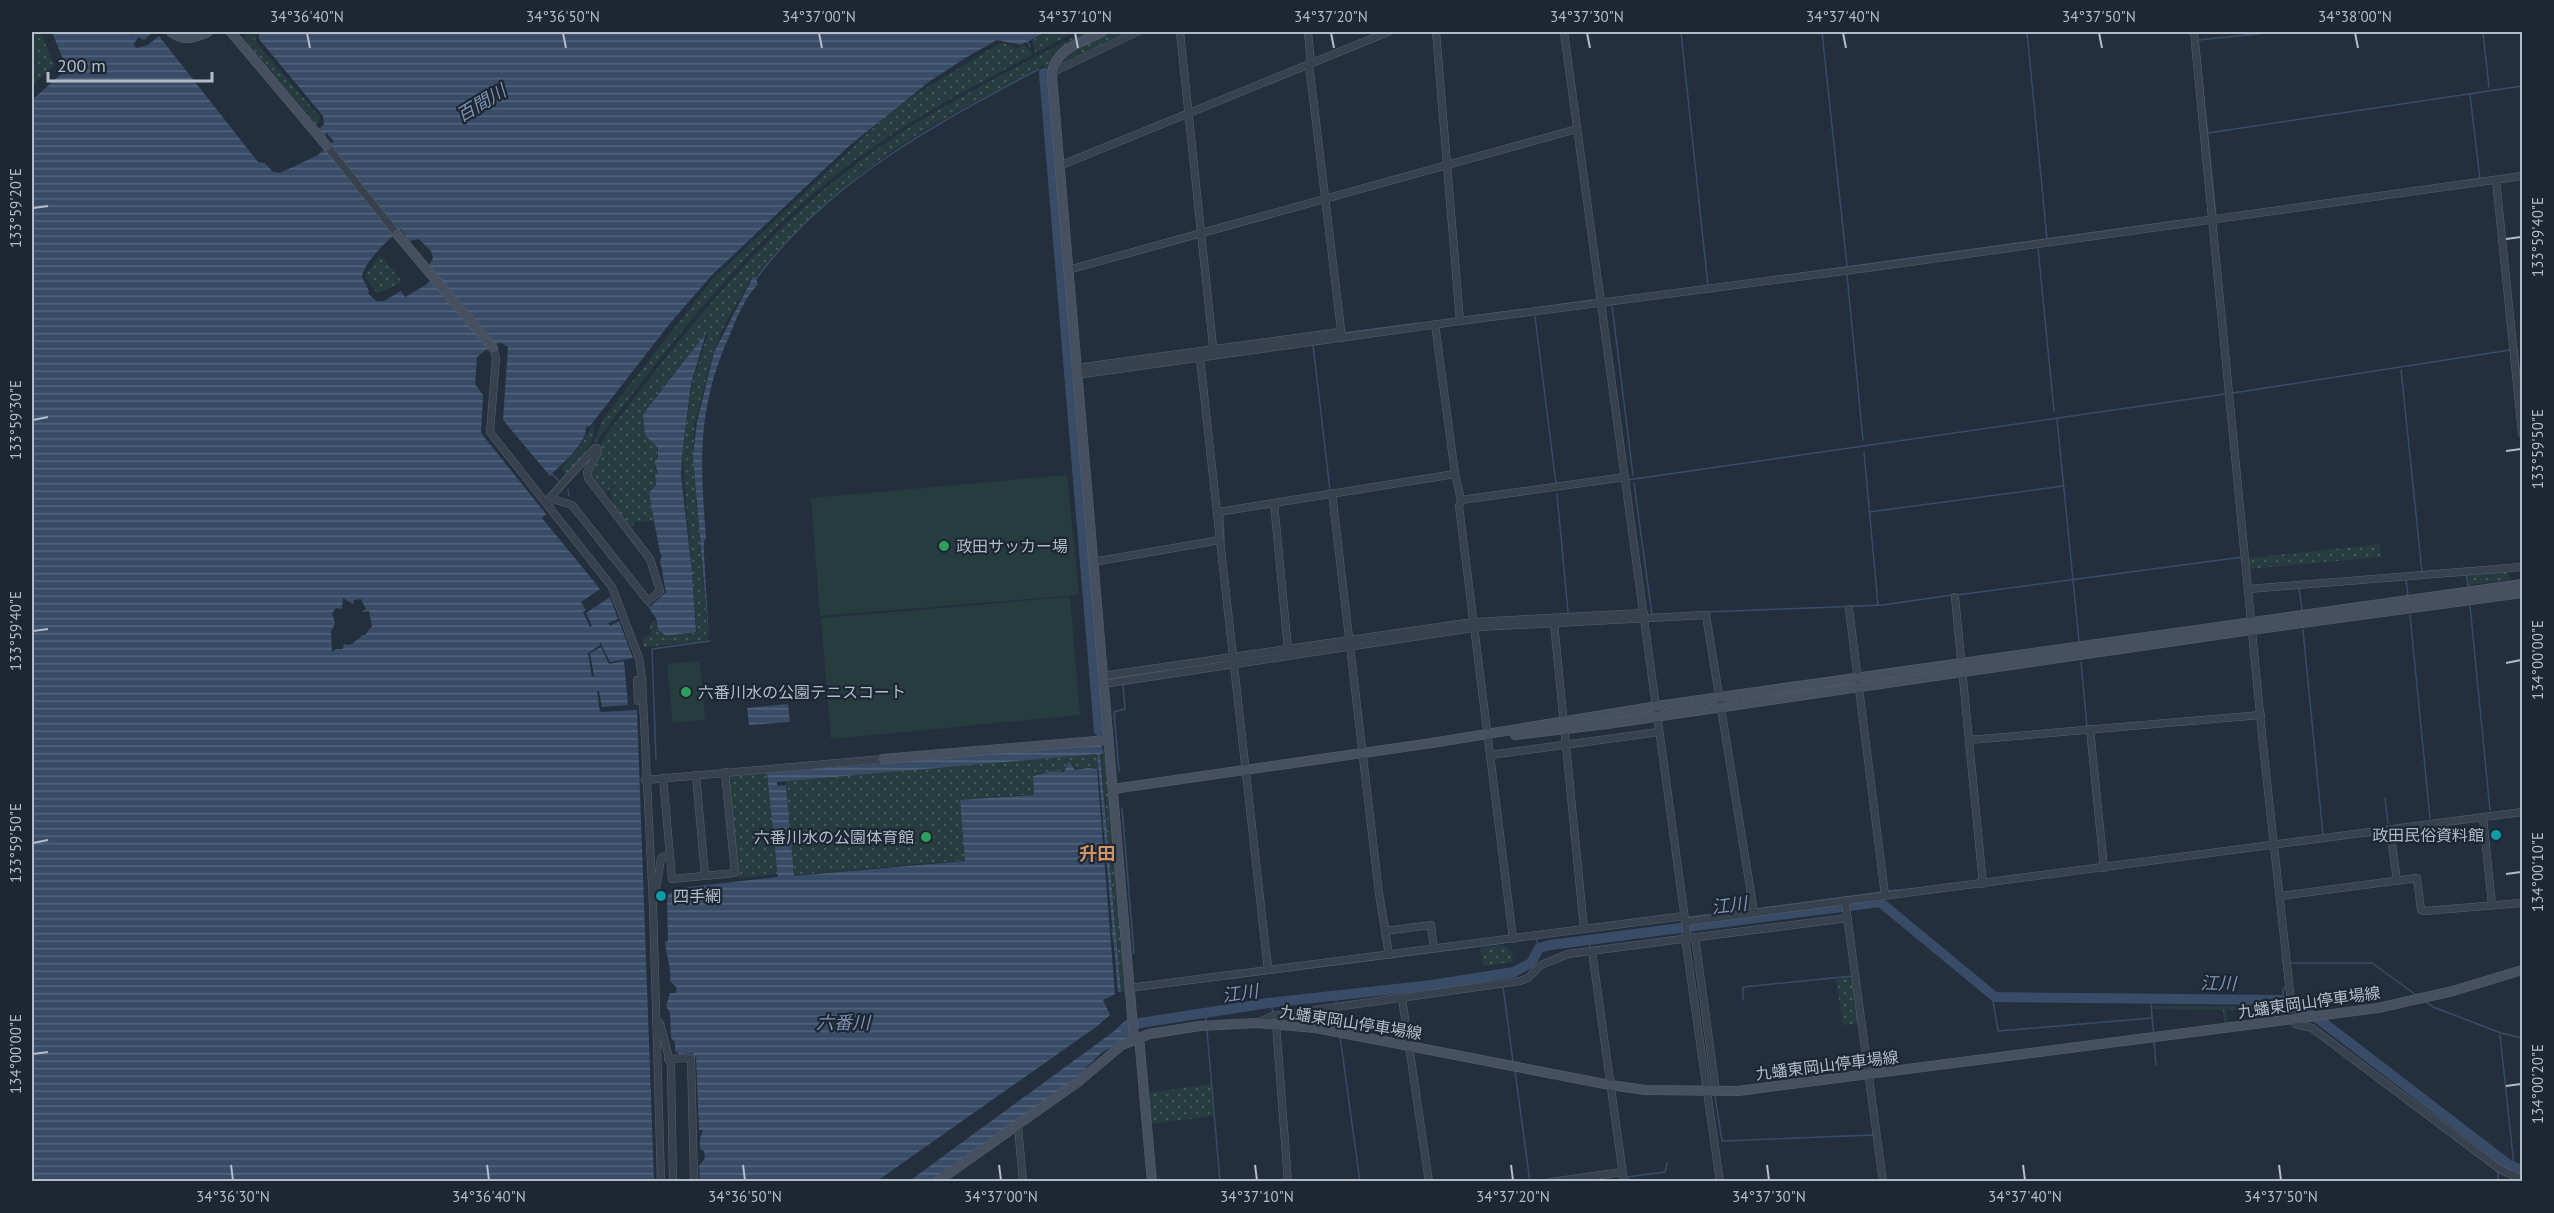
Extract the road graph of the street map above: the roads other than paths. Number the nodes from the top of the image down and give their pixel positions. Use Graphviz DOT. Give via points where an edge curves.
graph roads {
  1 [pos="171,32"];
  2 [pos="208,32"];
  3 [pos="231,32"];
  4 [pos="1102,32"];
  5 [pos="1137,32"];
  6 [pos="1180,32"];
  7 [pos="1308,32"];
  8 [pos="1388,32"];
  9 [pos="1436,32"];
  10 [pos="1564,32"];
  11 [pos="2194,32"];
  12 [pos="1309,63"];
  13 [pos="1052,73"];
  14 [pos="1189,112"];
  15 [pos="1575,130"];
  16 [pos="327,146"];
  17 [pos="1447,165"];
  18 [pos="1059,166"];
  19 [pos="2523,176"];
  20 [pos="2496,180"];
  21 [pos="1327,198"];
  22 [pos="2213,220"];
  23 [pos="1202,233"];
  24 [pos="397,234"];
  25 [pos="1068,270"];
  26 [pos="1601,303"];
  27 [pos="1459,319"];
  28 [pos="1435,324"];
  29 [pos="1341,335"];
  30 [pos="493,348"];
  31 [pos="1213,353"];
  32 [pos="1200,358"];
  33 [pos="1076,371"];
  34 [pos="2523,433"];
  35 [pos="1455,474"];
  36 [pos="1626,479"];
  37 [pos="1333,495"];
  38 [pos="546,501"];
  39 [pos="1460,502"];
  40 [pos="1274,505"];
  41 [pos="1218,512"];
  42 [pos="1220,542"];
  43 [pos="1093,562"];
  44 [pos="2523,567"];
  45 [pos="2523,584"];
  46 [pos="2248,589"];
  47 [pos="2523,593"];
  48 [pos="1955,597"];
  49 [pos="1849,609"];
  50 [pos="1644,615"];
  51 [pos="1554,623"];
  52 [pos="1473,625"];
  53 [pos="2252,627"];
  54 [pos="1349,643"];
  55 [pos="1288,649"];
  56 [pos="1234,660"];
  57 [pos="1962,668"];
  58 [pos="637,680"];
  59 [pos="1103,680"];
  60 [pos="1858,683"];
  61 [pos="643,701"];
  62 [pos="1720,703"];
  63 [pos="1657,711"];
  64 [pos="2261,715"];
  65 [pos="1564,725"];
  66 [pos="2089,730"];
  67 [pos="1659,732"];
  68 [pos="1487,736"];
  69 [pos="1108,740"];
  70 [pos="1970,740"];
  71 [pos="1567,744"];
  72 [pos="1362,753"];
  73 [pos="1491,755"];
  74 [pos="883,759"];
  75 [pos="1246,769"];
  76 [pos="725,772"];
  77 [pos="696,775"];
  78 [pos="663,778"];
  79 [pos="645,780"];
  80 [pos="1113,789"];
  81 [pos="2523,812"];
  82 [pos="2483,817"];
  83 [pos="2390,830"];
  84 [pos="2274,843"];
  85 [pos="670,854"];
  86 [pos="2104,866"];
  87 [pos="705,876"];
  88 [pos="2397,880"];
  89 [pos="1983,882"];
  90 [pos="1885,892"];
  91 [pos="2280,894"];
  92 [pos="1845,900"];
  93 [pos="2523,903"];
  94 [pos="653,905"];
  95 [pos="2492,905"];
  96 [pos="1754,910"];
  97 [pos="1847,916"];
  98 [pos="1684,921"];
  99 [pos="1584,929"];
  100 [pos="1385,931"];
  101 [pos="1690,937"];
  102 [pos="1513,939"];
  103 [pos="1434,949"];
  104 [pos="1592,951"];
  105 [pos="1389,955"];
  106 [pos="1268,970"];
  107 [pos="2523,970"];
  108 [pos="1129,988"];
  109 [pos="1402,998"];
  110 [pos="656,1019"];
  111 [pos="2296,1020"];
  112 [pos="1257,1023"];
  113 [pos="1276,1024"];
  114 [pos="1135,1037"];
  115 [pos="1409,1046"];
  116 [pos="668,1059"];
  117 [pos="1869,1076"];
  118 [pos="1610,1085"];
  119 [pos="1712,1091"];
  120 [pos="1018,1126"];
  121 [pos="1621,1172"];
  122 [pos="2523,1179"];
  123 [pos="1561,1181"];
  124 [pos="661,1182"];
  125 [pos="673,1182"];
  126 [pos="694,1182"];
  127 [pos="938,1182"];
  128 [pos="1023,1182"];
  129 [pos="1152,1182"];
  130 [pos="1288,1182"];
  131 [pos="1429,1182"];
  132 [pos="1551,1182"];
  133 [pos="1624,1182"];
  134 [pos="1720,1182"];
  135 [pos="1883,1182"];
  1 -- 2 [label="main road" via="188,39"];
  3 -- 16 [label="main road"];
  4 -- 13 [label="main road" via="1060,54 1053,62"];
  5 -- 13 [label="street"];
  6 -- 14 [label="street"];
  7 -- 12 [label="street"];
  8 -- 12 [label="street"];
  9 -- 17 [label="street"];
  10 -- 15 [label="street"];
  11 -- 22 [label="street"];
  12 -- 14 [label="street"];
  12 -- 21 [label="street"];
  13 -- 18 [label="main road"];
  14 -- 18 [label="street"];
  14 -- 23 [label="street"];
  15 -- 17 [label="street"];
  15 -- 26 [label="street"];
  16 -- 24 [label="street"];
  17 -- 21 [label="street"];
  17 -- 27 [label="street"];
  18 -- 25 [label="main road"];
  19 -- 20 [label="street"];
  20 -- 22 [label="street"];
  20 -- 34 [label="street"];
  21 -- 23 [label="street"];
  21 -- 29 [label="street"];
  22 -- 26 [label="street"];
  22 -- 46 [label="street"];
  23 -- 25 [label="street"];
  23 -- 31 [label="street"];
  24 -- 30 [label="main road"];
  25 -- 33 [label="main road"];
  26 -- 27 [label="street"];
  26 -- 36 [label="street"];
  27 -- 28 [label="street"];
  28 -- 29 [label="street"];
  28 -- 35 [label="street"];
  29 -- 31 [label="street"];
  30 -- 38 [label="street" via="496,358 490,432"];
  31 -- 32 [label="street"];
  31 -- 33 [label="street"];
  32 -- 33 [label="street"];
  32 -- 41 [label="street"];
  33 -- 43 [label="main road"];
  35 -- 37 [label="street"];
  35 -- 39 [label="street"];
  36 -- 39 [label="street"];
  36 -- 50 [label="street"];
  37 -- 40 [label="street"];
  37 -- 54 [label="street"];
  38 -- 38 [label="street" via="572,506 648,601 660,591 650,559 588,478 597,448"];
  38 -- 61 [label="street" via="618,598 639,658"];
  39 -- 52 [label="street"];
  40 -- 41 [label="street"];
  40 -- 55 [label="street"];
  41 -- 42 [label="street"];
  42 -- 43 [label="street"];
  42 -- 56 [label="street"];
  43 -- 59 [label="main road"];
  44 -- 46 [label="street"];
  45 -- 53 [label="main road"];
  46 -- 53 [label="street"];
  47 -- 53 [label="main road"];
  48 -- 57 [label="street"];
  49 -- 60 [label="street"];
  50 -- 51 [label="street"];
  50 -- 52 [label="street"];
  50 -- 62 [label="street" via="1706,615"];
  50 -- 63 [label="street"];
  51 -- 52 [label="street"];
  51 -- 65 [label="street"];
  52 -- 54 [label="street"];
  52 -- 68 [label="street"];
  53 -- 57 [label="main road"];
  53 -- 64 [label="street"];
  54 -- 55 [label="street"];
  54 -- 56 [label="street"];
  54 -- 72 [label="street"];
  55 -- 56 [label="street"];
  56 -- 59 [label="street"];
  56 -- 75 [label="street"];
  57 -- 60 [label="main road"];
  57 -- 70 [label="street"];
  58 -- 61 [label="street" via="638,701"];
  59 -- 69 [label="main road"];
  60 -- 62 [label="main road"];
  60 -- 90 [label="street"];
  61 -- 79 [label="street"];
  62 -- 63 [label="main road"];
  62 -- 96 [label="street"];
  63 -- 65 [label="main road"];
  63 -- 67 [label="street"];
  64 -- 66 [label="street"];
  64 -- 84 [label="street"];
  65 -- 68 [label="main road"];
  65 -- 71 [label="street"];
  66 -- 70 [label="street"];
  66 -- 86 [label="street"];
  67 -- 71 [label="street"];
  67 -- 98 [label="street"];
  68 -- 72 [label="main road"];
  68 -- 73 [label="street"];
  69 -- 74 [label="main road"];
  69 -- 80 [label="main road"];
  70 -- 89 [label="street"];
  71 -- 73 [label="street"];
  71 -- 99 [label="street"];
  72 -- 75 [label="main road"];
  72 -- 100 [label="street"];
  73 -- 102 [label="street"];
  74 -- 76 [label="street"];
  75 -- 80 [label="main road"];
  75 -- 106 [label="street"];
  76 -- 77 [label="street"];
  76 -- 87 [label="street" via="735,873"];
  77 -- 78 [label="street"];
  77 -- 87 [label="street"];
  78 -- 79 [label="street"];
  78 -- 85 [label="street"];
  79 -- 94 [label="street"];
  80 -- 108 [label="main road"];
  81 -- 82 [label="street"];
  82 -- 83 [label="street"];
  82 -- 95 [label="street"];
  83 -- 84 [label="street"];
  83 -- 88 [label="street"];
  84 -- 86 [label="street"];
  84 -- 91 [label="street"];
  85 -- 87 [label="street" via="672,879"];
  85 -- 94 [label="street" via="661,858"];
  86 -- 89 [label="street"];
  88 -- 91 [label="street"];
  88 -- 95 [label="street" via="2417,878 2424,911"];
  89 -- 90 [label="street"];
  90 -- 92 [label="street"];
  91 -- 111 [label="street" via="2291,1010"];
  92 -- 96 [label="street"];
  92 -- 97 [label="street"];
  93 -- 95 [label="street"];
  94 -- 110 [label="street"];
  96 -- 98 [label="street"];
  97 -- 101 [label="street"];
  97 -- 117 [label="street"];
  98 -- 99 [label="street"];
  98 -- 101 [label="street"];
  99 -- 102 [label="street"];
  100 -- 103 [label="street" via="1431,925"];
  100 -- 105 [label="street"];
  101 -- 104 [label="street"];
  101 -- 119 [label="street"];
  102 -- 103 [label="street"];
  103 -- 105 [label="street"];
  104 -- 109 [label="street" via="1556,958 1520,981"];
  104 -- 118 [label="street"];
  105 -- 106 [label="street"];
  106 -- 108 [label="street"];
  107 -- 111 [label="main road, 九蟠東岡山停車場線" via="2435,996"];
  108 -- 114 [label="main road"];
  109 -- 112 [label="street" via="1272,1016"];
  109 -- 115 [label="street"];
  110 -- 116 [label="street"];
  110 -- 124 [label="street"];
  111 -- 117 [label="main road, 九蟠東岡山停車場線"];
  111 -- 122 [label="street" via="2295,1024 2312,1028 2501,1170"];
  112 -- 113 [label="main road, 九蟠東岡山停車場線"];
  112 -- 114 [label="main road, 九蟠東岡山停車場線" via="1200,1026"];
  113 -- 115 [label="main road, 九蟠東岡山停車場線"];
  113 -- 130 [label="street"];
  114 -- 120 [label="main road, 九蟠東岡山停車場線"];
  114 -- 129 [label="main road"];
  115 -- 118 [label="main road, 九蟠東岡山停車場線"];
  115 -- 131 [label="street"];
  116 -- 125 [label="street"];
  116 -- 126 [label="street" via="691,1058"];
  117 -- 119 [label="main road, 九蟠東岡山停車場線" via="1755,1090"];
  117 -- 135 [label="street"];
  118 -- 119 [label="main road, 九蟠東岡山停車場線"];
  118 -- 121 [label="street"];
  119 -- 134 [label="street"];
  120 -- 127 [label="main road, 九蟠東岡山停車場線"];
  120 -- 128 [label="street"];
  121 -- 123 [label="street"];
  121 -- 133 [label="street"];
  123 -- 132 [label="street"];
}
